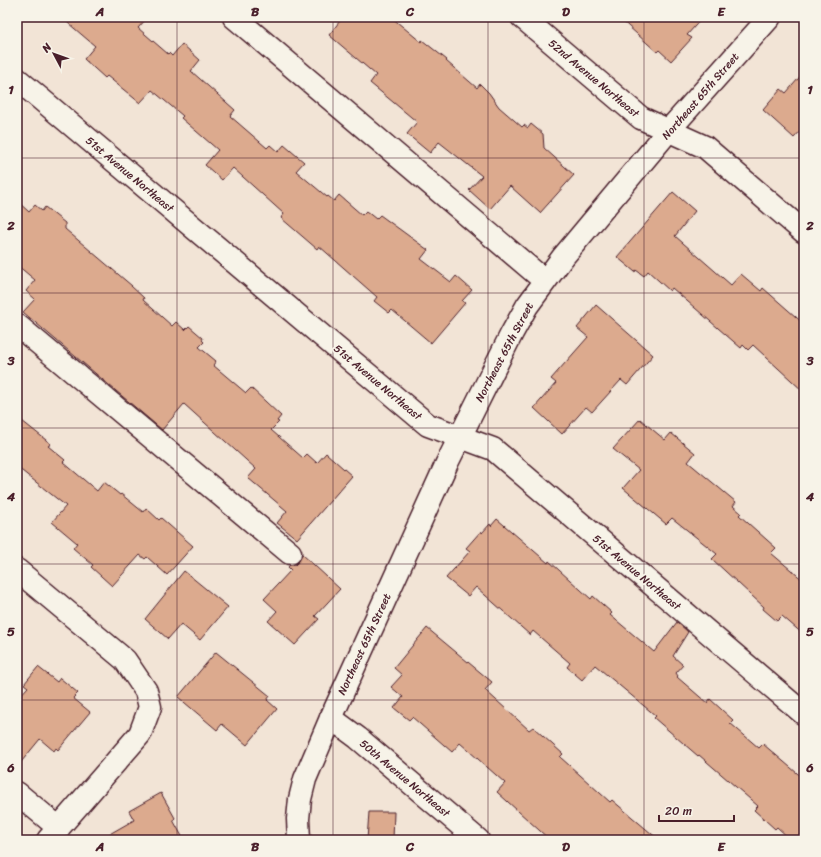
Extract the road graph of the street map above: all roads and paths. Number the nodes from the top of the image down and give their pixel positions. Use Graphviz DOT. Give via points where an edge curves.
graph roads {
  1 [pos="234,17"];
  2 [pos="522,17"];
  3 [pos="770,17"];
  4 [pos="17,79"];
  5 [pos="669,130"];
  6 [pos="804,232"];
  7 [pos="545,281"];
  8 [pos="17,325"];
  9 [pos="459,437"];
  10 [pos="290,553"];
  11 [pos="17,570"];
  12 [pos="804,714"];
  13 [pos="331,718"];
  14 [pos="17,793"];
  15 [pos="54,834"];
  16 [pos="299,840"];
  17 [pos="478,840"];
  1 -- 7 [label="street"];
  2 -- 5 [label="street, 52nd Avenue Northeast" via="641,118"];
  3 -- 5 [label="street, Northeast 65th Street"];
  4 -- 9 [label="street, 51st Avenue Northeast" via="428,425"];
  5 -- 6 [label="street, 52nd Avenue Northeast" via="705,147"];
  5 -- 7 [label="street, Northeast 65th Street"];
  7 -- 9 [label="street, Northeast 65th Street" via="512,333"];
  8 -- 10 [label="street"];
  9 -- 12 [label="street, 51st Avenue Northeast" via="492,449"];
  9 -- 13 [label="street, Northeast 65th Street"];
  11 -- 15 [label="street" via="125,660 146,691 150,707 140,734"];
  13 -- 16 [label="street, Northeast 65th Street" via="305,780 300,799"];
  13 -- 17 [label="street, 50th Avenue Northeast"];
  14 -- 15 [label="street"];
}
